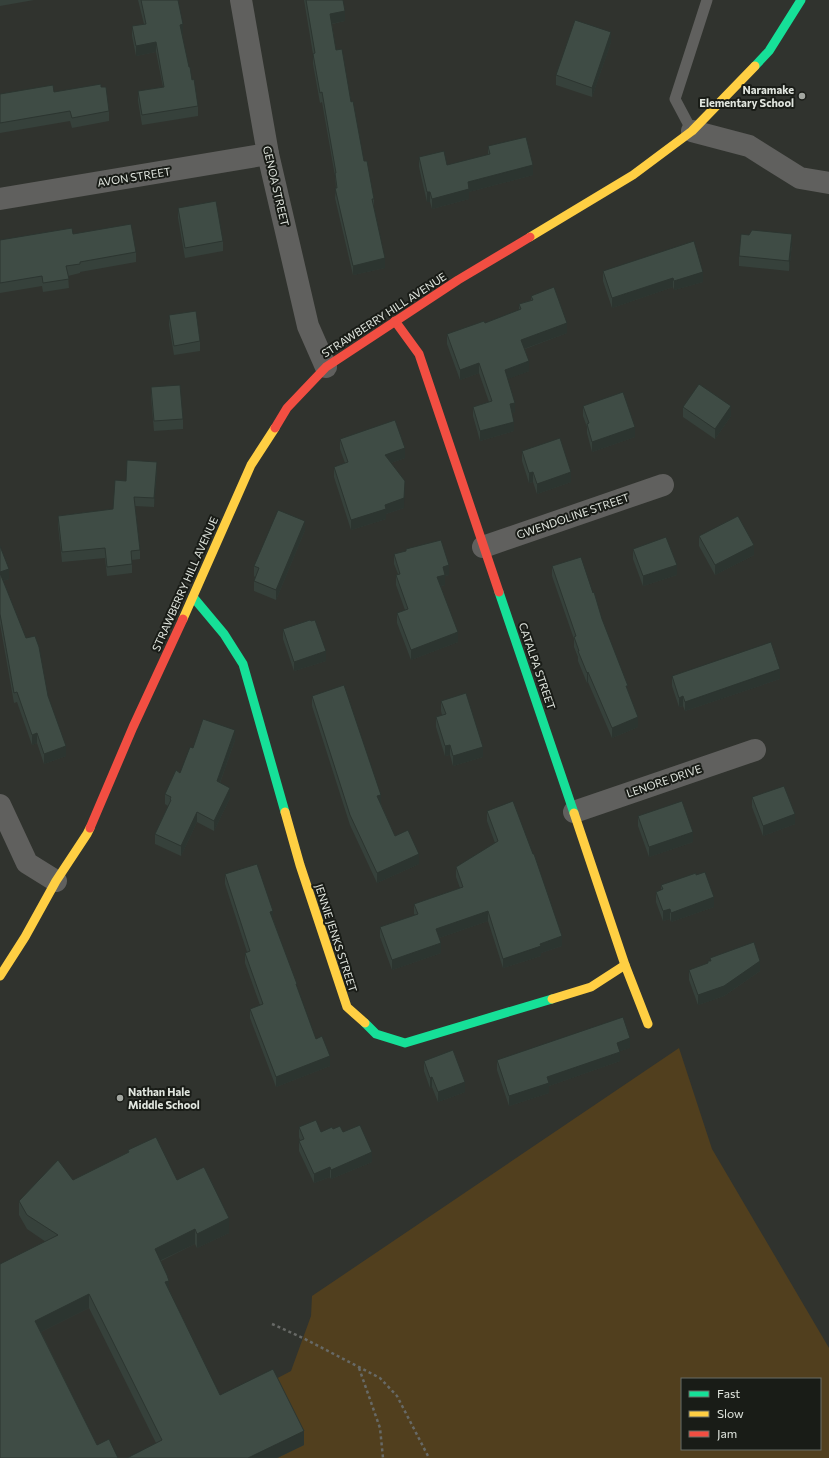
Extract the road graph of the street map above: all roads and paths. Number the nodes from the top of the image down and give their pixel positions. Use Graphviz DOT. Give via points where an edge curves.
graph roads {
  1 [pos="241,0"];
  2 [pos="707,0"];
  3 [pos="801,0"];
  4 [pos="692,131"];
  5 [pos="268,154"];
  6 [pos="829,183"];
  7 [pos="0,199"];
  8 [pos="395,321"];
  9 [pos="326,367"];
  10 [pos="663,485"];
  11 [pos="483,547"];
  12 [pos="193,597"];
  13 [pos="755,750"];
  14 [pos="0,805"];
  15 [pos="574,812"];
  16 [pos="56,881"];
  17 [pos="625,965"];
  18 [pos="0,976"];
  19 [pos="648,1024"];
  20 [pos="272,1324"];
  21 [pos="359,1368"];
  22 [pos="383,1458"];
  23 [pos="429,1458"];
  1 -- 5 [label="street, GENOA STREET"];
  2 -- 4 [label="lane" via="675,99"];
  3 -- 4 [label="street, STRAWBERRY HILL AVENUE" via="769,51"];
  4 -- 6 [label="street" via="749,146 800,178"];
  4 -- 8 [label="street, STRAWBERRY HILL AVENUE" via="633,175 458,280"];
  5 -- 7 [label="street, AVON STREET"];
  5 -- 9 [label="street, GENOA STREET" via="308,326"];
  8 -- 9 [label="street, STRAWBERRY HILL AVENUE"];
  8 -- 11 [label="street, CATALPA STREET" via="419,354"];
  9 -- 12 [label="street, STRAWBERRY HILL AVENUE" via="287,408 251,465"];
  10 -- 11 [label="street, GWENDOLINE STREET"];
  11 -- 15 [label="street, CATALPA STREET"];
  12 -- 16 [label="street, STRAWBERRY HILL AVENUE" via="87,834"];
  12 -- 17 [label="street, JENNIE JENKS STREET" via="224,634 243,664 300,865 347,1007 376,1034 405,1043 442,1033 591,987"];
  13 -- 15 [label="street, LENORE DRIVE"];
  14 -- 16 [label="street" via="27,863"];
  15 -- 17 [label="street, CATALPA STREET"];
  16 -- 18 [label="street, STRAWBERRY HILL AVENUE" via="26,936"];
  17 -- 19 [label="street, CATALPA STREET"];
  20 -- 21 [label="path"];
  21 -- 22 [label="path" via="380,1428"];
  21 -- 23 [label="path" via="380,1378 397,1396"];
}
